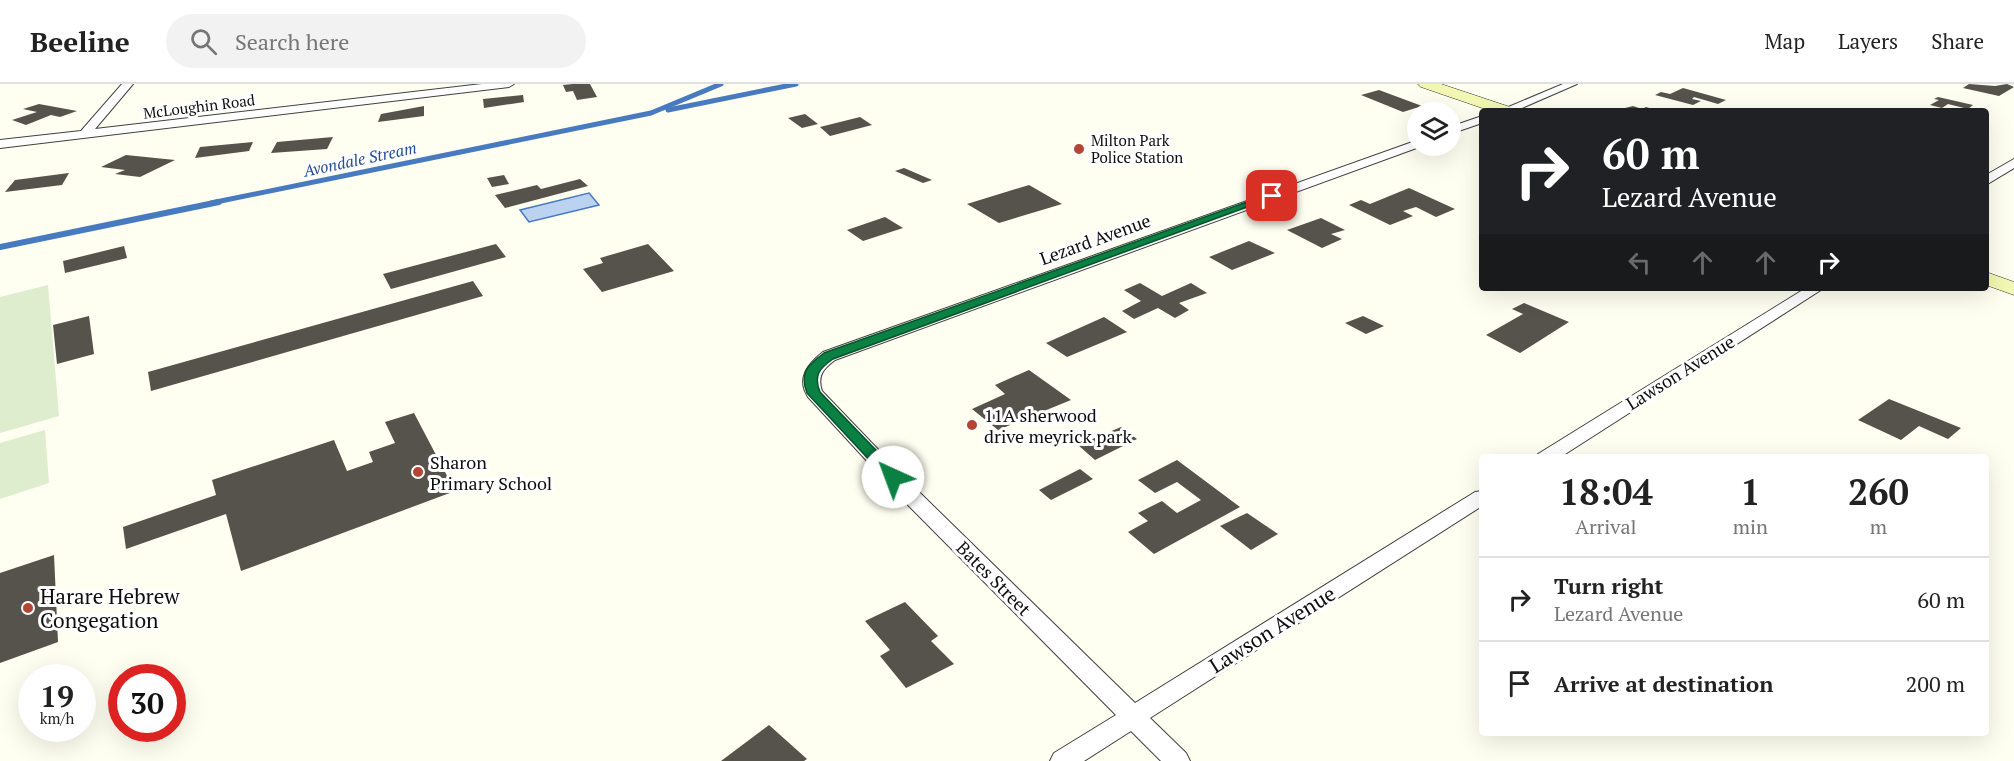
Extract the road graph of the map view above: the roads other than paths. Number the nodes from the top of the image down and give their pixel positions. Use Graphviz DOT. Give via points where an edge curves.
graph roads {
  1 [pos="128,84"];
  2 [pos="509,84"];
  3 [pos="1426,84"];
  4 [pos="1572,84"];
  5 [pos="428,89"];
  6 [pos="1497,108"];
  7 [pos="1513,108"];
  8 [pos="1479,120"];
  9 [pos="1461,127"];
  10 [pos="85,134"];
  11 [pos="0,144"];
  12 [pos="1407,147"];
  13 [pos="2014,163"];
  14 [pos="1989,179"];
  15 [pos="1989,279"];
  16 [pos="2014,289"];
  17 [pos="1811,291"];
  18 [pos="814,393"];
  19 [pos="1551,454"];
  20 [pos="1479,499"];
  21 [pos="1133,717"];
  22 [pos="1063,761"];
  23 [pos="1177,761"];
  1 -- 10 [label="street"];
  2 -- 5 [label="street, McLoughin Road"];
  3 -- 6 [label="main road"];
  4 -- 7 [label="street"];
  5 -- 10 [label="street, McLoughin Road"];
  8 -- 9 [label="street"];
  10 -- 11 [label="street, McLoughin Road"];
  12 -- 18 [label="street, Lezard Avenue" via="829,356 814,367 810,382"];
  13 -- 14 [label="street"];
  15 -- 16 [label="main road"];
  17 -- 19 [label="street, Lawson Avenue"];
  18 -- 21 [label="street, Bates Street" via="909,494"];
  20 -- 21 [label="street, Lawson Avenue"];
  21 -- 22 [label="street, Lawson Avenue"];
  21 -- 23 [label="street, Bates Street"];
}
